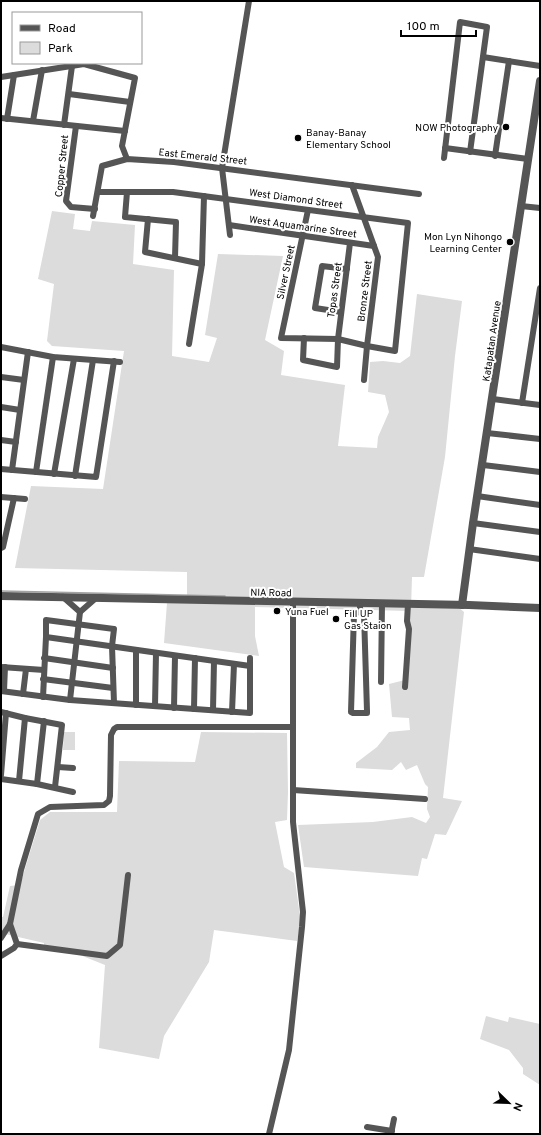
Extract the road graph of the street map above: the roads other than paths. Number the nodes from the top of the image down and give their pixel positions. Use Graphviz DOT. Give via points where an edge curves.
graph roads {
  1 [pos="249,1"];
  2 [pos="483,56"];
  3 [pos="509,60"];
  4 [pos="72,66"];
  5 [pos="540,66"];
  6 [pos="42,70"];
  7 [pos="14,75"];
  8 [pos="1,77"];
  9 [pos="540,81"];
  10 [pos="69,94"];
  11 [pos="130,102"];
  12 [pos="4,118"];
  13 [pos="33,121"];
  14 [pos="64,125"];
  15 [pos="76,126"];
  16 [pos="125,131"];
  17 [pos="445,148"];
  18 [pos="470,152"];
  19 [pos="495,156"];
  20 [pos="444,158"];
  21 [pos="127,159"];
  22 [pos="528,159"];
  23 [pos="222,168"];
  24 [pos="352,185"];
  25 [pos="98,192"];
  26 [pos="127,192"];
  27 [pos="419,194"];
  28 [pos="204,196"];
  29 [pos="225,199"];
  30 [pos="521,206"];
  31 [pos="95,208"];
  32 [pos="540,208"];
  33 [pos="308,210"];
  34 [pos="93,216"];
  35 [pos="363,217"];
  36 [pos="148,219"];
  37 [pos="229,225"];
  38 [pos="230,235"];
  39 [pos="303,236"];
  40 [pos="350,243"];
  41 [pos="374,246"];
  42 [pos="174,258"];
  43 [pos="202,264"];
  44 [pos="347,269"];
  45 [pos="540,288"];
  46 [pos="341,312"];
  47 [pos="304,338"];
  48 [pos="338,339"];
  49 [pos="189,344"];
  50 [pos="367,346"];
  51 [pos="1,347"];
  52 [pos="28,352"];
  53 [pos="53,357"];
  54 [pos="74,359"];
  55 [pos="93,360"];
  56 [pos="1,377"];
  57 [pos="24,380"];
  58 [pos="364,380"];
  59 [pos="492,399"];
  60 [pos="522,403"];
  61 [pos="540,405"];
  62 [pos="1,407"];
  63 [pos="20,410"];
  64 [pos="487,433"];
  65 [pos="540,439"];
  66 [pos="1,440"];
  67 [pos="16,442"];
  68 [pos="483,465"];
  69 [pos="1,469"];
  70 [pos="12,470"];
  71 [pos="36,472"];
  72 [pos="540,472"];
  73 [pos="54,474"];
  74 [pos="75,476"];
  75 [pos="477,496"];
  76 [pos="1,498"];
  77 [pos="14,498"];
  78 [pos="25,499"];
  79 [pos="540,505"];
  80 [pos="473,523"];
  81 [pos="540,532"];
  82 [pos="1,548"];
  83 [pos="469,549"];
  84 [pos="540,559"];
  85 [pos="1,596"];
  86 [pos="63,597"];
  87 [pos="96,598"];
  88 [pos="293,602"];
  89 [pos="382,604"];
  90 [pos="408,604"];
  91 [pos="462,605"];
  92 [pos="360,608"];
  93 [pos="540,608"];
  94 [pos="80,612"];
  95 [pos="79,624"];
  96 [pos="46,637"];
  97 [pos="77,641"];
  98 [pos="112,646"];
  99 [pos="136,650"];
  100 [pos="156,653"];
  101 [pos="175,656"];
  102 [pos="44,658"];
  103 [pos="195,658"];
  104 [pos="250,658"];
  105 [pos="353,658"];
  106 [pos="365,659"];
  107 [pos="214,661"];
  108 [pos="74,663"];
  109 [pos="234,664"];
  110 [pos="250,666"];
  111 [pos="3,667"];
  112 [pos="26,668"];
  113 [pos="113,668"];
  114 [pos="44,670"];
  115 [pos="43,679"];
  116 [pos="381,682"];
  117 [pos="72,683"];
  118 [pos="405,687"];
  119 [pos="113,688"];
  120 [pos="2,691"];
  121 [pos="24,694"];
  122 [pos="43,696"];
  123 [pos="70,700"];
  124 [pos="114,703"];
  125 [pos="136,705"];
  126 [pos="155,706"];
  127 [pos="174,708"];
  128 [pos="194,709"];
  129 [pos="212,710"];
  130 [pos="4,712"];
  131 [pos="232,712"];
  132 [pos="25,718"];
  133 [pos="44,721"];
  134 [pos="293,727"];
  135 [pos="58,767"];
  136 [pos="73,768"];
  137 [pos="1,775"];
  138 [pos="1,779"];
  139 [pos="18,781"];
  140 [pos="37,784"];
  141 [pos="56,787"];
  142 [pos="293,790"];
  143 [pos="73,792"];
  144 [pos="426,799"];
  145 [pos="128,875"];
  146 [pos="10,924"];
  147 [pos="1,938"];
  148 [pos="17,944"];
  149 [pos="1,956"];
  150 [pos="394,1119"];
  151 [pos="367,1127"];
  152 [pos="391,1132"];
  153 [pos="269,1134"];
  1 -- 23 [label="street"];
  2 -- 3 [label="street"];
  2 -- 17 [label="street" via="487,27 460,22"];
  2 -- 18 [label="street"];
  3 -- 5 [label="street"];
  3 -- 19 [label="street"];
  4 -- 6 [label="street"];
  4 -- 10 [label="street"];
  4 -- 11 [label="street" via="84,64 135,78"];
  6 -- 7 [label="street"];
  6 -- 13 [label="street"];
  7 -- 8 [label="street"];
  7 -- 12 [label="street"];
  9 -- 22 [label="street, Katapatan Avenue"];
  10 -- 11 [label="street"];
  10 -- 14 [label="street"];
  11 -- 16 [label="street"];
  12 -- 13 [label="street"];
  13 -- 14 [label="street"];
  14 -- 15 [label="street"];
  15 -- 16 [label="street"];
  15 -- 31 [label="street, Copper Street" via="66,200 72,207"];
  16 -- 21 [label="street" via="122,146"];
  17 -- 18 [label="street"];
  17 -- 20 [label="street"];
  18 -- 19 [label="street"];
  19 -- 22 [label="street"];
  21 -- 23 [label="street, East Emerald Street"];
  21 -- 25 [label="street, East Emerald Street" via="102,166"];
  22 -- 30 [label="street, Katapatan Avenue"];
  23 -- 24 [label="street, East Emerald Street"];
  23 -- 29 [label="street"];
  24 -- 27 [label="street, East Emerald Street"];
  24 -- 35 [label="street, Bronze Street"];
  25 -- 26 [label="street, West Diamond Street"];
  25 -- 31 [label="street, East Emerald Street"];
  26 -- 28 [label="street, West Diamond Street" via="173,192"];
  26 -- 36 [label="street" via="125,217"];
  28 -- 29 [label="street, West Diamond Street"];
  28 -- 43 [label="street"];
  29 -- 33 [label="street, West Diamond Street"];
  29 -- 37 [label="street"];
  30 -- 32 [label="street"];
  30 -- 59 [label="street, Katapatan Avenue"];
  31 -- 34 [label="street, East Emerald Street"];
  33 -- 35 [label="street, West Diamond Street"];
  33 -- 39 [label="street, Silver Street"];
  35 -- 41 [label="street, Bronze Street"];
  35 -- 50 [label="street, West Diamond Street" via="408,223 395,351"];
  36 -- 42 [label="street" via="144,252"];
  36 -- 42 [label="street" via="176,222"];
  37 -- 38 [label="street"];
  37 -- 39 [label="street, West Aquamarine Street"];
  39 -- 40 [label="street, West Aquamarine Street"];
  39 -- 47 [label="street, Silver Street" via="281,338"];
  40 -- 41 [label="street, West Aquamarine Street"];
  40 -- 44 [label="street, Topas Street"];
  41 -- 50 [label="street, Bronze Street" via="378,257"];
  42 -- 43 [label="street"];
  43 -- 49 [label="street"];
  44 -- 46 [label="street, Topas Street"];
  44 -- 46 [label="street" via="322,266 315,308"];
  45 -- 60 [label="street"];
  46 -- 48 [label="street, Topas Street"];
  47 -- 48 [label="street"];
  47 -- 48 [label="street, Topas Street" via="302,360 337,367"];
  48 -- 50 [label="street"];
  50 -- 58 [label="street, Bronze Street"];
  51 -- 52 [label="street"];
  52 -- 53 [label="street"];
  52 -- 57 [label="street"];
  53 -- 54 [label="street"];
  53 -- 71 [label="street"];
  54 -- 55 [label="street"];
  54 -- 73 [label="street"];
  55 -- 74 [label="street"];
  55 -- 74 [label="street" via="117,361 96,477"];
  56 -- 57 [label="street"];
  57 -- 63 [label="street"];
  59 -- 60 [label="street"];
  59 -- 64 [label="street, Katapatan Avenue"];
  60 -- 61 [label="street"];
  62 -- 63 [label="street"];
  63 -- 67 [label="street"];
  64 -- 65 [label="street"];
  64 -- 68 [label="street, Katapatan Avenue"];
  66 -- 67 [label="street"];
  67 -- 70 [label="street"];
  68 -- 72 [label="street"];
  68 -- 75 [label="street, Katapatan Avenue"];
  69 -- 70 [label="street"];
  70 -- 71 [label="street"];
  71 -- 73 [label="street"];
  73 -- 74 [label="street"];
  75 -- 79 [label="street"];
  75 -- 80 [label="street, Katapatan Avenue"];
  76 -- 77 [label="street"];
  77 -- 78 [label="street"];
  77 -- 82 [label="street"];
  80 -- 81 [label="street"];
  80 -- 83 [label="street, Katapatan Avenue"];
  83 -- 84 [label="street"];
  83 -- 91 [label="street, Katapatan Avenue"];
  85 -- 86 [label="street, NIA Road"];
  86 -- 87 [label="street, NIA Road"];
  86 -- 94 [label="street"];
  87 -- 88 [label="street, NIA Road"];
  87 -- 94 [label="street"];
  88 -- 92 [label="street, NIA Road"];
  88 -- 134 [label="street"];
  89 -- 90 [label="street, NIA Road"];
  89 -- 92 [label="street, NIA Road"];
  89 -- 116 [label="street"];
  90 -- 91 [label="street, NIA Road"];
  90 -- 118 [label="street"];
  91 -- 93 [label="street, NIA Road"];
  92 -- 105 [label="street" via="354,613"];
  92 -- 106 [label="street" via="364,614"];
  94 -- 95 [label="street"];
  95 -- 96 [label="street" via="46,620"];
  95 -- 97 [label="street"];
  95 -- 98 [label="street" via="114,629"];
  96 -- 97 [label="street"];
  96 -- 102 [label="street"];
  97 -- 98 [label="street"];
  97 -- 108 [label="street"];
  98 -- 99 [label="street"];
  98 -- 113 [label="street"];
  99 -- 100 [label="street"];
  99 -- 125 [label="street"];
  100 -- 101 [label="street"];
  100 -- 126 [label="street"];
  101 -- 103 [label="street"];
  101 -- 127 [label="street"];
  102 -- 108 [label="street"];
  102 -- 114 [label="street"];
  103 -- 107 [label="street"];
  103 -- 128 [label="street"];
  104 -- 110 [label="street"];
  105 -- 106 [label="street"];
  105 -- 106 [label="street" via="353,713 367,712"];
  107 -- 109 [label="street"];
  107 -- 129 [label="street"];
  108 -- 113 [label="street"];
  108 -- 117 [label="street"];
  109 -- 110 [label="street"];
  109 -- 131 [label="street"];
  110 -- 131 [label="street" via="250,713"];
  111 -- 112 [label="street"];
  111 -- 120 [label="street"];
  112 -- 114 [label="street"];
  112 -- 121 [label="street"];
  113 -- 119 [label="street"];
  114 -- 115 [label="street"];
  115 -- 117 [label="street"];
  115 -- 122 [label="street"];
  117 -- 119 [label="street"];
  117 -- 123 [label="street"];
  119 -- 124 [label="street"];
  120 -- 121 [label="street"];
  121 -- 122 [label="street"];
  122 -- 123 [label="street"];
  123 -- 124 [label="street"];
  124 -- 125 [label="street"];
  125 -- 126 [label="street"];
  126 -- 127 [label="street"];
  127 -- 128 [label="street"];
  128 -- 129 [label="street"];
  129 -- 131 [label="street"];
  130 -- 132 [label="street"];
  130 -- 137 [label="street"];
  132 -- 133 [label="street"];
  132 -- 139 [label="street"];
  133 -- 135 [label="street" via="62,725"];
  133 -- 140 [label="street"];
  134 -- 142 [label="street"];
  134 -- 146 [label="street" via="114,729 111,735 108,802 104,805 50,807 36,815"];
  135 -- 136 [label="street"];
  135 -- 141 [label="street"];
  138 -- 139 [label="street"];
  139 -- 140 [label="street"];
  140 -- 141 [label="street"];
  141 -- 143 [label="street"];
  142 -- 144 [label="street"];
  142 -- 153 [label="street" via="293,822 302,926 289,1050"];
  145 -- 148 [label="street" via="120,945 107,956"];
  146 -- 147 [label="street"];
  146 -- 148 [label="street"];
  148 -- 149 [label="street"];
  150 -- 152 [label="street"];
  151 -- 152 [label="street"];
}
